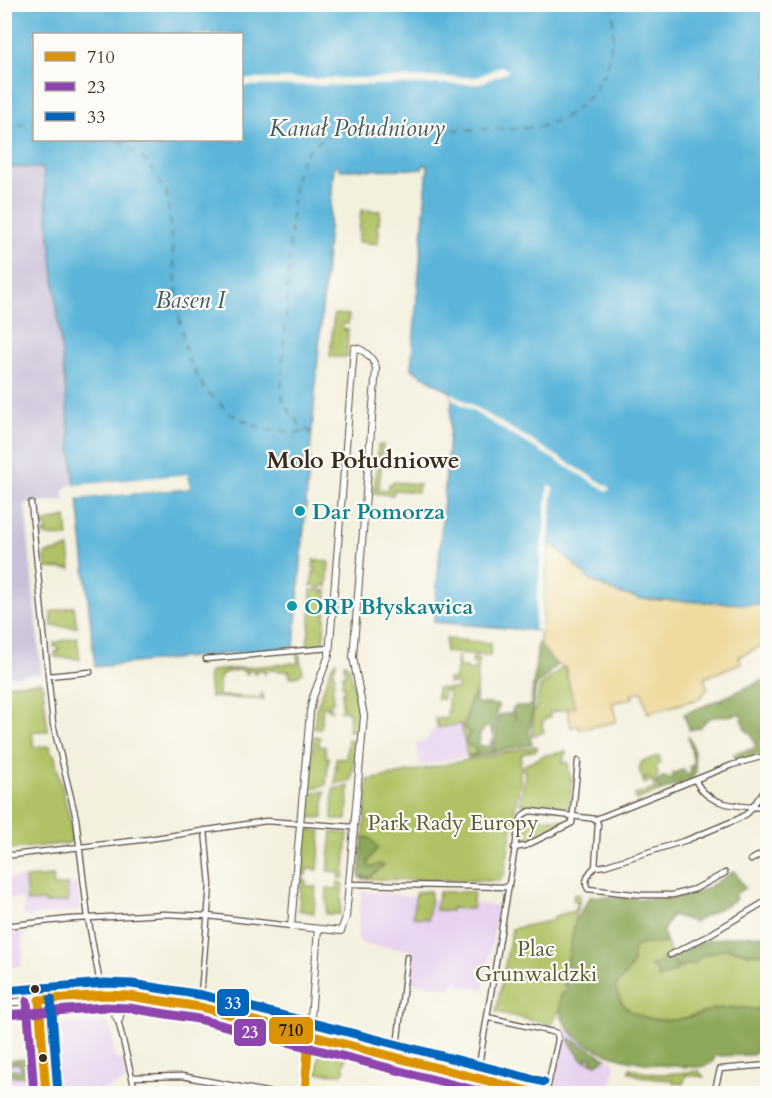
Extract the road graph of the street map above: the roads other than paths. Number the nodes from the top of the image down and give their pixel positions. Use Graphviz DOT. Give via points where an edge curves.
graph roads {
  1 [pos="31,503"];
  2 [pos="329,648"];
  3 [pos="206,659"];
  4 [pos="90,672"];
  5 [pos="48,676"];
  6 [pos="768,755"];
  7 [pos="578,761"];
  8 [pos="696,781"];
  9 [pos="768,785"];
  10 [pos="753,807"];
  11 [pos="768,808"];
  12 [pos="573,816"];
  13 [pos="596,819"];
  14 [pos="300,823"];
  15 [pos="354,827"];
  16 [pos="205,830"];
  17 [pos="80,847"];
  18 [pos="514,848"];
  19 [pos="768,850"];
  20 [pos="4,856"];
  21 [pos="751,860"];
  22 [pos="595,867"];
  23 [pos="725,873"];
  24 [pos="349,884"];
  25 [pos="509,887"];
  26 [pos="768,900"];
  27 [pos="208,916"];
  28 [pos="88,918"];
  29 [pos="4,926"];
  30 [pos="291,926"];
  31 [pos="318,929"];
  32 [pos="670,954"];
  33 [pos="407,957"];
  34 [pos="105,995"];
  35 [pos="130,996"];
  36 [pos="39,1000"];
  37 [pos="4,1003"];
  38 [pos="200,1006"];
  39 [pos="487,1017"];
  40 [pos="118,1020"];
  41 [pos="309,1033"];
  42 [pos="396,1056"];
  43 [pos="768,1065"];
  44 [pos="133,1077"];
  45 [pos="477,1077"];
  46 [pos="46,1094"];
  47 [pos="136,1094"];
  48 [pos="277,1094"];
  49 [pos="304,1094"];
  50 [pos="475,1094"];
  51 [pos="541,1094"];
  52 [pos="546,1094"];
  53 [pos="714,1094"];
  1 -- 5 [label="street"];
  2 -- 3 [label="street"];
  2 -- 14 [label="street" via="311,704"];
  2 -- 15 [label="street" via="354,348 358,348 374,361 376,368 353,657 364,716"];
  4 -- 5 [label="street"];
  5 -- 17 [label="street" via="54,730"];
  6 -- 8 [label="street"];
  7 -- 12 [label="street"];
  8 -- 10 [label="street" via="719,802"];
  8 -- 13 [label="street"];
  9 -- 10 [label="street"];
  10 -- 11 [label="street"];
  10 -- 22 [label="street" via="716,829"];
  12 -- 13 [label="street"];
  12 -- 18 [label="street" via="568,827"];
  12 -- 18 [label="street" via="531,811 525,814"];
  13 -- 22 [label="street"];
  14 -- 15 [label="street"];
  14 -- 16 [label="street" via="266,821"];
  14 -- 30 [label="street"];
  15 -- 24 [label="street"];
  16 -- 17 [label="street"];
  16 -- 27 [label="street" via="210,874"];
  17 -- 20 [label="street"];
  17 -- 28 [label="street"];
  18 -- 25 [label="street"];
  19 -- 21 [label="street"];
  22 -- 23 [label="street" via="588,875 588,889 660,896 695,889"];
  24 -- 25 [label="street"];
  24 -- 31 [label="street" via="341,931"];
  25 -- 39 [label="street"];
  26 -- 32 [label="street"];
  27 -- 28 [label="street"];
  27 -- 30 [label="street"];
  27 -- 38 [label="street"];
  28 -- 29 [label="street"];
  28 -- 34 [label="street"];
  30 -- 31 [label="street"];
  31 -- 41 [label="street"];
  33 -- 42 [label="street"];
  34 -- 35 [label="street"];
  34 -- 36 [label="street"];
  34 -- 40 [label="street"];
  35 -- 38 [label="street"];
  35 -- 40 [label="street"];
  36 -- 37 [label="street"];
  36 -- 46 [label="street"];
  38 -- 41 [label="street"];
  39 -- 45 [label="street"];
  39 -- 52 [label="street" via="557,1034"];
  40 -- 44 [label="street"];
  41 -- 42 [label="street"];
  41 -- 49 [label="street"];
  42 -- 45 [label="street"];
  43 -- 53 [label="street" via="720,1069"];
  44 -- 47 [label="street"];
  44 -- 48 [label="street" via="182,1076"];
  45 -- 50 [label="street"];
  45 -- 51 [label="street"];
}
